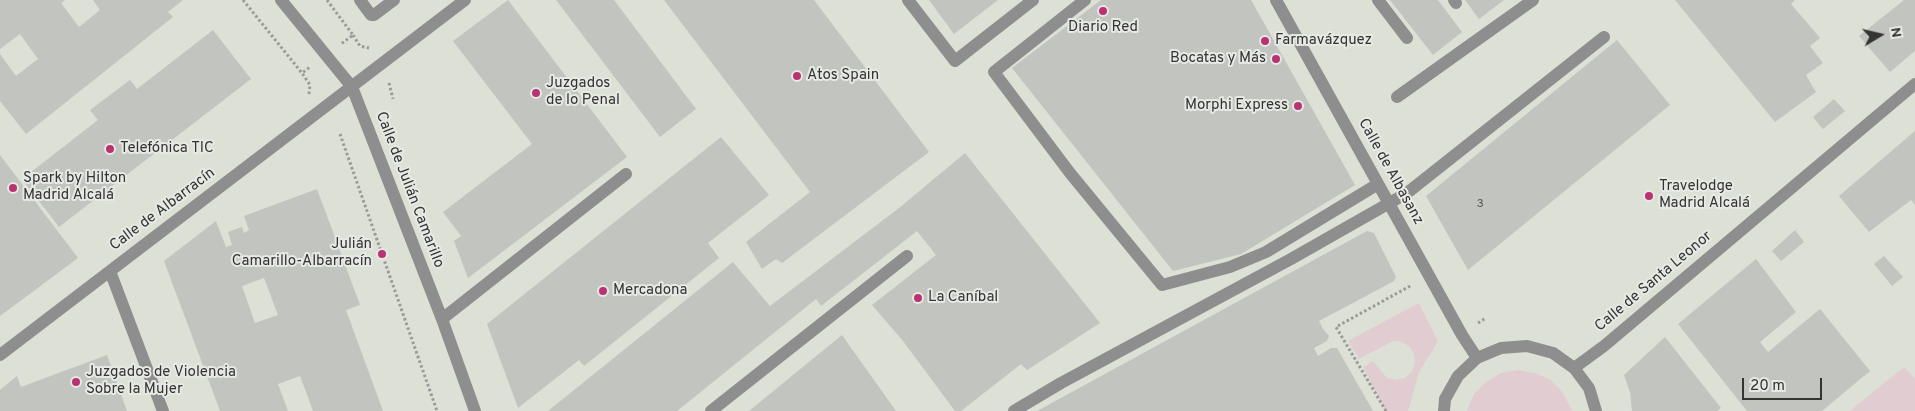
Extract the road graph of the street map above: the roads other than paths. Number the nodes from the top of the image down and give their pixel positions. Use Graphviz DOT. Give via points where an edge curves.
graph roads {
  1 [pos="281,0"];
  2 [pos="360,0"];
  3 [pos="394,0"];
  4 [pos="465,0"];
  5 [pos="908,0"];
  6 [pos="1033,0"];
  7 [pos="1085,0"];
  8 [pos="1276,0"];
  9 [pos="1378,0"];
  10 [pos="1530,1"];
  11 [pos="1604,37"];
  12 [pos="1407,38"];
  13 [pos="1915,84"];
  14 [pos="352,87"];
  15 [pos="1397,97"];
  16 [pos="626,174"];
  17 [pos="1378,184"];
  18 [pos="1389,204"];
  19 [pos="907,256"];
  20 [pos="110,271"];
  21 [pos="442,319"];
  22 [pos="0,355"];
  23 [pos="1478,358"];
  24 [pos="1574,368"];
  25 [pos="163,411"];
  26 [pos="475,411"];
  27 [pos="711,411"];
  28 [pos="1014,411"];
  29 [pos="1444,411"];
  30 [pos="1596,411"];
  1 -- 14 [label="street, Calle de Julián Camarillo"];
  2 -- 3 [label="street" via="371,15"];
  4 -- 14 [label="street, Calle de Albarracín"];
  5 -- 6 [label="street" via="954,61"];
  7 -- 17 [label="street" via="994,72 1070,173 1162,284 1230,266 1266,252"];
  8 -- 17 [label="street, Calle de Albasanz"];
  9 -- 12 [label="street"];
  10 -- 15 [label="street"];
  11 -- 18 [label="street"];
  13 -- 24 [label="street, Calle de Santa Leonor"];
  14 -- 20 [label="street, Calle de Albarracín"];
  14 -- 21 [label="street, Calle de Julián Camarillo"];
  16 -- 21 [label="street"];
  17 -- 18 [label="street, Calle de Albasanz"];
  18 -- 23 [label="street, Calle de Albasanz"];
  18 -- 28 [label="street"];
  19 -- 27 [label="street"];
  20 -- 22 [label="street, Calle de Albarracín"];
  20 -- 25 [label="street"];
  21 -- 26 [label="street, Calle de Julián Camarillo"];
  23 -- 24 [label="street" via="1502,348 1527,346 1553,353"];
  23 -- 29 [label="street" via="1458,376 1445,399"];
  24 -- 30 [label="street" via="1589,388"];
}
